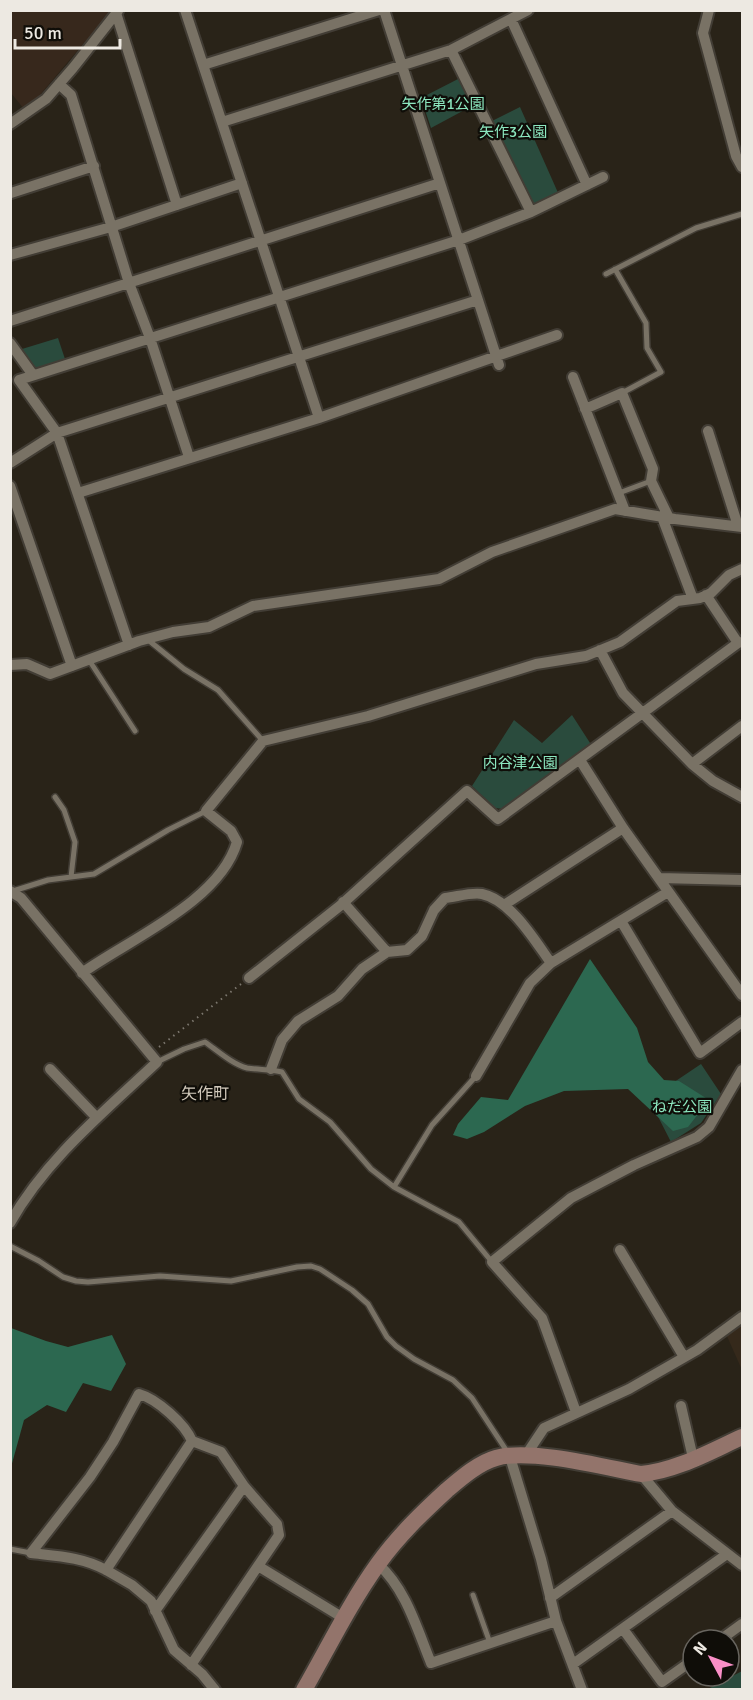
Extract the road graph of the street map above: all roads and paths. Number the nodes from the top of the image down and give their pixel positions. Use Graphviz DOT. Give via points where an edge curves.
graph roads {
  1 [pos="185,10"];
  2 [pos="379,10"];
  3 [pos="384,10"];
  4 [pos="528,10"];
  5 [pos="709,10"];
  6 [pos="117,12"];
  7 [pos="511,19"];
  8 [pos="451,50"];
  9 [pos="203,65"];
  10 [pos="402,66"];
  11 [pos="59,84"];
  12 [pos="222,122"];
  13 [pos="10,124"];
  14 [pos="94,166"];
  15 [pos="742,167"];
  16 [pos="603,177"];
  17 [pos="242,183"];
  18 [pos="440,183"];
  19 [pos="587,185"];
  20 [pos="11,193"];
  21 [pos="177,205"];
  22 [pos="531,212"];
  23 [pos="742,214"];
  24 [pos="111,227"];
  25 [pos="459,240"];
  26 [pos="261,241"];
  27 [pos="10,255"];
  28 [pos="615,269"];
  29 [pos="606,274"];
  30 [pos="129,283"];
  31 [pos="280,297"];
  32 [pos="478,300"];
  33 [pos="10,321"];
  34 [pos="557,335"];
  35 [pos="150,338"];
  36 [pos="10,343"];
  37 [pos="299,356"];
  38 [pos="498,361"];
  39 [pos="33,375"];
  40 [pos="573,377"];
  41 [pos="622,393"];
  42 [pos="170,397"];
  43 [pos="585,409"];
  44 [pos="319,417"];
  45 [pos="708,431"];
  46 [pos="57,433"];
  47 [pos="189,457"];
  48 [pos="11,461"];
  49 [pos="651,481"];
  50 [pos="10,486"];
  51 [pos="78,493"];
  52 [pos="618,494"];
  53 [pos="625,511"];
  54 [pos="665,518"];
  55 [pos="740,526"];
  56 [pos="742,568"];
  57 [pos="706,595"];
  58 [pos="693,599"];
  59 [pos="147,639"];
  60 [pos="740,642"];
  61 [pos="129,645"];
  62 [pos="600,650"];
  63 [pos="89,660"];
  64 [pos="10,665"];
  65 [pos="72,666"];
  66 [pos="644,713"];
  67 [pos="742,726"];
  68 [pos="135,731"];
  69 [pos="263,741"];
  70 [pos="580,760"];
  71 [pos="692,764"];
  72 [pos="55,796"];
  73 [pos="742,797"];
  74 [pos="206,811"];
  75 [pos="623,828"];
  76 [pos="72,877"];
  77 [pos="659,878"];
  78 [pos="741,881"];
  79 [pos="12,891"];
  80 [pos="668,892"];
  81 [pos="344,902"];
  82 [pos="504,905"];
  83 [pos="621,921"];
  84 [pos="387,952"];
  85 [pos="551,963"];
  86 [pos="82,973"];
  87 [pos="249,978"];
  88 [pos="742,995"];
  89 [pos="742,1022"];
  90 [pos="153,1058"];
  91 [pos="50,1069"];
  92 [pos="271,1069"];
  93 [pos="742,1070"];
  94 [pos="476,1076"];
  95 [pos="98,1118"];
  96 [pos="394,1187"];
  97 [pos="15,1204"];
  98 [pos="10,1223"];
  99 [pos="10,1246"];
  100 [pos="620,1250"];
  101 [pos="492,1262"];
  102 [pos="742,1317"];
  103 [pos="684,1357"];
  104 [pos="681,1406"];
  105 [pos="576,1412"];
  106 [pos="742,1437"];
  107 [pos="192,1441"];
  108 [pos="518,1456"];
  109 [pos="693,1458"];
  110 [pos="641,1474"];
  111 [pos="244,1486"];
  112 [pos="672,1511"];
  113 [pos="10,1549"];
  114 [pos="31,1554"];
  115 [pos="727,1554"];
  116 [pos="378,1564"];
  117 [pos="742,1565"];
  118 [pos="258,1566"];
  119 [pos="105,1570"];
  120 [pos="473,1595"];
  121 [pos="550,1598"];
  122 [pos="155,1611"];
  123 [pos="345,1619"];
  124 [pos="556,1621"];
  125 [pos="623,1629"];
  126 [pos="490,1643"];
  127 [pos="573,1664"];
  128 [pos="191,1665"];
  129 [pos="681,1669"];
  130 [pos="215,1689"];
  131 [pos="304,1689"];
  132 [pos="582,1689"];
  1 -- 9 [label="street"];
  2 -- 9 [label="street"];
  3 -- 10 [label="street"];
  4 -- 7 [label="street"];
  5 -- 15 [label="street" via="704,33"];
  6 -- 11 [label="street"];
  6 -- 21 [label="street"];
  7 -- 8 [label="street"];
  7 -- 19 [label="street"];
  8 -- 10 [label="street"];
  8 -- 22 [label="street"];
  9 -- 12 [label="street"];
  10 -- 12 [label="street"];
  10 -- 18 [label="street"];
  11 -- 13 [label="street" via="38,106"];
  11 -- 14 [label="street" via="71,95"];
  12 -- 17 [label="street"];
  14 -- 20 [label="street"];
  14 -- 24 [label="street"];
  16 -- 19 [label="street"];
  17 -- 21 [label="street"];
  17 -- 26 [label="street"];
  18 -- 25 [label="street"];
  18 -- 26 [label="street"];
  19 -- 22 [label="street"];
  21 -- 24 [label="street"];
  22 -- 25 [label="street"];
  23 -- 28 [label="lane" via="696,228"];
  24 -- 27 [label="street"];
  24 -- 30 [label="street"];
  25 -- 31 [label="street"];
  25 -- 32 [label="street"];
  26 -- 30 [label="street"];
  26 -- 31 [label="street"];
  28 -- 29 [label="lane"];
  28 -- 41 [label="lane" via="646,323 647,348 661,372"];
  30 -- 33 [label="street"];
  30 -- 35 [label="street"];
  31 -- 35 [label="street"];
  31 -- 37 [label="street"];
  32 -- 37 [label="street"];
  32 -- 38 [label="street"];
  34 -- 38 [label="street"];
  35 -- 39 [label="street"];
  35 -- 42 [label="street"];
  36 -- 39 [label="street"];
  37 -- 42 [label="street"];
  37 -- 44 [label="street"];
  38 -- 44 [label="street"];
  39 -- 46 [label="street" via="19,380"];
  40 -- 43 [label="street"];
  41 -- 43 [label="street"];
  41 -- 49 [label="street" via="653,470"];
  42 -- 46 [label="street"];
  42 -- 47 [label="street"];
  43 -- 52 [label="street"];
  44 -- 47 [label="street"];
  45 -- 55 [label="street"];
  46 -- 48 [label="street"];
  46 -- 51 [label="street"];
  47 -- 51 [label="street"];
  49 -- 52 [label="lane"];
  49 -- 54 [label="street"];
  50 -- 65 [label="street"];
  51 -- 61 [label="street"];
  52 -- 53 [label="street"];
  53 -- 54 [label="street"];
  53 -- 59 [label="street" via="615,509 492,552 439,579 253,606 209,627"];
  54 -- 55 [label="street"];
  54 -- 58 [label="street"];
  56 -- 57 [label="street"];
  57 -- 58 [label="street"];
  57 -- 60 [label="street"];
  58 -- 62 [label="street" via="677,602 620,642"];
  59 -- 61 [label="street"];
  59 -- 69 [label="lane" via="183,669 218,690"];
  60 -- 66 [label="street"];
  61 -- 63 [label="street"];
  62 -- 66 [label="street" via="623,693"];
  62 -- 69 [label="street" via="536,664 368,716"];
  63 -- 65 [label="street"];
  63 -- 68 [label="lane"];
  64 -- 65 [label="street" via="27,664 50,674"];
  66 -- 70 [label="street"];
  66 -- 71 [label="street"];
  67 -- 71 [label="street"];
  69 -- 74 [label="street"];
  70 -- 75 [label="street"];
  70 -- 81 [label="street" via="498,819 467,791"];
  71 -- 73 [label="street" via="713,782"];
  72 -- 76 [label="lane" via="75,842"];
  74 -- 76 [label="lane" via="94,874"];
  74 -- 86 [label="street" via="231,831 237,842 233,856 220,874 165,922"];
  75 -- 77 [label="street"];
  75 -- 82 [label="street"];
  76 -- 79 [label="lane"];
  77 -- 78 [label="street"];
  77 -- 80 [label="street"];
  79 -- 86 [label="street"];
  80 -- 83 [label="street"];
  80 -- 88 [label="street"];
  81 -- 84 [label="street"];
  81 -- 87 [label="street"];
  82 -- 84 [label="street" via="482,894 445,898 434,910 422,936 407,950"];
  82 -- 85 [label="street"];
  83 -- 85 [label="street"];
  83 -- 89 [label="street" via="700,1053"];
  84 -- 92 [label="street" via="362,969 338,996 298,1021 282,1040"];
  85 -- 94 [label="street" via="530,983"];
  86 -- 90 [label="street"];
  87 -- 90 [label="path"];
  90 -- 92 [label="lane" via="205,1042 236,1064"];
  90 -- 95 [label="street"];
  91 -- 95 [label="street"];
  92 -- 96 [label="lane" via="282,1072 299,1100 330,1122 371,1169"];
  93 -- 101 [label="street" via="709,1127 697,1137 571,1198"];
  94 -- 96 [label="lane" via="432,1125"];
  95 -- 97 [label="street"];
  96 -- 101 [label="lane" via="459,1222"];
  97 -- 98 [label="street"];
  99 -- 108 [label="lane" via="63,1277 88,1282 160,1276 231,1281 297,1267 320,1269 368,1304 396,1346 453,1380"];
  100 -- 103 [label="street"];
  101 -- 105 [label="street" via="542,1318"];
  102 -- 103 [label="street"];
  103 -- 105 [label="street" via="629,1389"];
  104 -- 109 [label="street"];
  105 -- 108 [label="street" via="544,1428"];
  106 -- 109 [label="street"];
  107 -- 111 [label="street" via="221,1452"];
  107 -- 114 [label="street" via="188,1430 149,1396 139,1394 90,1477"];
  107 -- 119 [label="street"];
  108 -- 110 [label="street"];
  108 -- 116 [label="street" via="496,1458 457,1482 423,1512"];
  108 -- 121 [label="street"];
  109 -- 110 [label="street"];
  110 -- 112 [label="street"];
  111 -- 118 [label="street" via="277,1524 279,1535"];
  111 -- 122 [label="street"];
  112 -- 115 [label="street"];
  112 -- 121 [label="street"];
  113 -- 114 [label="lane"];
  114 -- 119 [label="street" via="75,1558"];
  115 -- 117 [label="street"];
  115 -- 125 [label="street"];
  116 -- 123 [label="street"];
  116 -- 126 [label="street" via="411,1612 431,1663"];
  118 -- 123 [label="street"];
  118 -- 128 [label="street"];
  119 -- 122 [label="street" via="132,1585"];
  120 -- 126 [label="lane"];
  121 -- 124 [label="street"];
  122 -- 128 [label="street" via="174,1650"];
  123 -- 131 [label="street"];
  124 -- 126 [label="street"];
  124 -- 127 [label="street"];
  125 -- 127 [label="street"];
  125 -- 129 [label="street" via="662,1682"];
  127 -- 132 [label="street"];
  128 -- 130 [label="street"];
}
